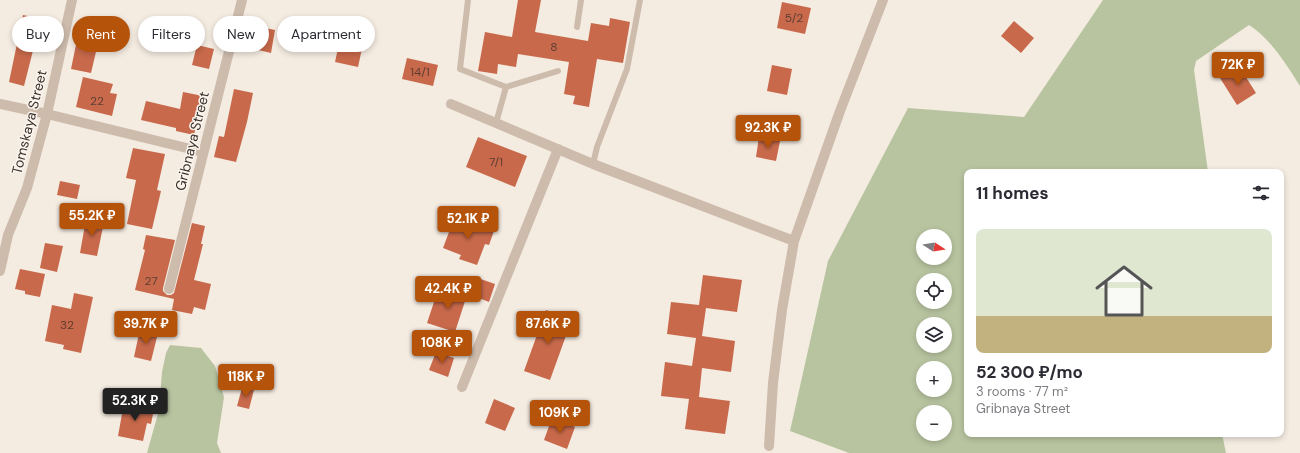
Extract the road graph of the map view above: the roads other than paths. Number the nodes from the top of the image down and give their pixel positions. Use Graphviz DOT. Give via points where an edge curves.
graph roads {
  1 [pos="72,0"];
  2 [pos="242,0"];
  3 [pos="468,0"];
  4 [pos="581,0"];
  5 [pos="640,0"];
  6 [pos="883,0"];
  7 [pos="577,27"];
  8 [pos="558,71"];
  9 [pos="506,87"];
  10 [pos="0,104"];
  11 [pos="451,104"];
  12 [pos="47,114"];
  13 [pos="496,123"];
  14 [pos="558,149"];
  15 [pos="203,152"];
  16 [pos="593,164"];
  17 [pos="794,241"];
  18 [pos="0,271"];
  19 [pos="169,289"];
  20 [pos="462,387"];
  21 [pos="769,446"];
  1 -- 12 [label="street, Tomskaya Street"];
  2 -- 15 [label="street, Gribnaya Street"];
  3 -- 9 [label="lane" via="460,69"];
  4 -- 7 [label="lane"];
  5 -- 16 [label="lane" via="627,70"];
  6 -- 17 [label="street"];
  8 -- 9 [label="lane"];
  9 -- 13 [label="lane"];
  10 -- 12 [label="street"];
  11 -- 13 [label="street"];
  12 -- 15 [label="street"];
  12 -- 18 [label="street, Tomskaya Street" via="27,188 8,235"];
  13 -- 14 [label="street"];
  14 -- 16 [label="street"];
  14 -- 20 [label="street"];
  15 -- 19 [label="street, Gribnaya Street"];
  16 -- 17 [label="street"];
  17 -- 21 [label="street" via="773,383"];
}
